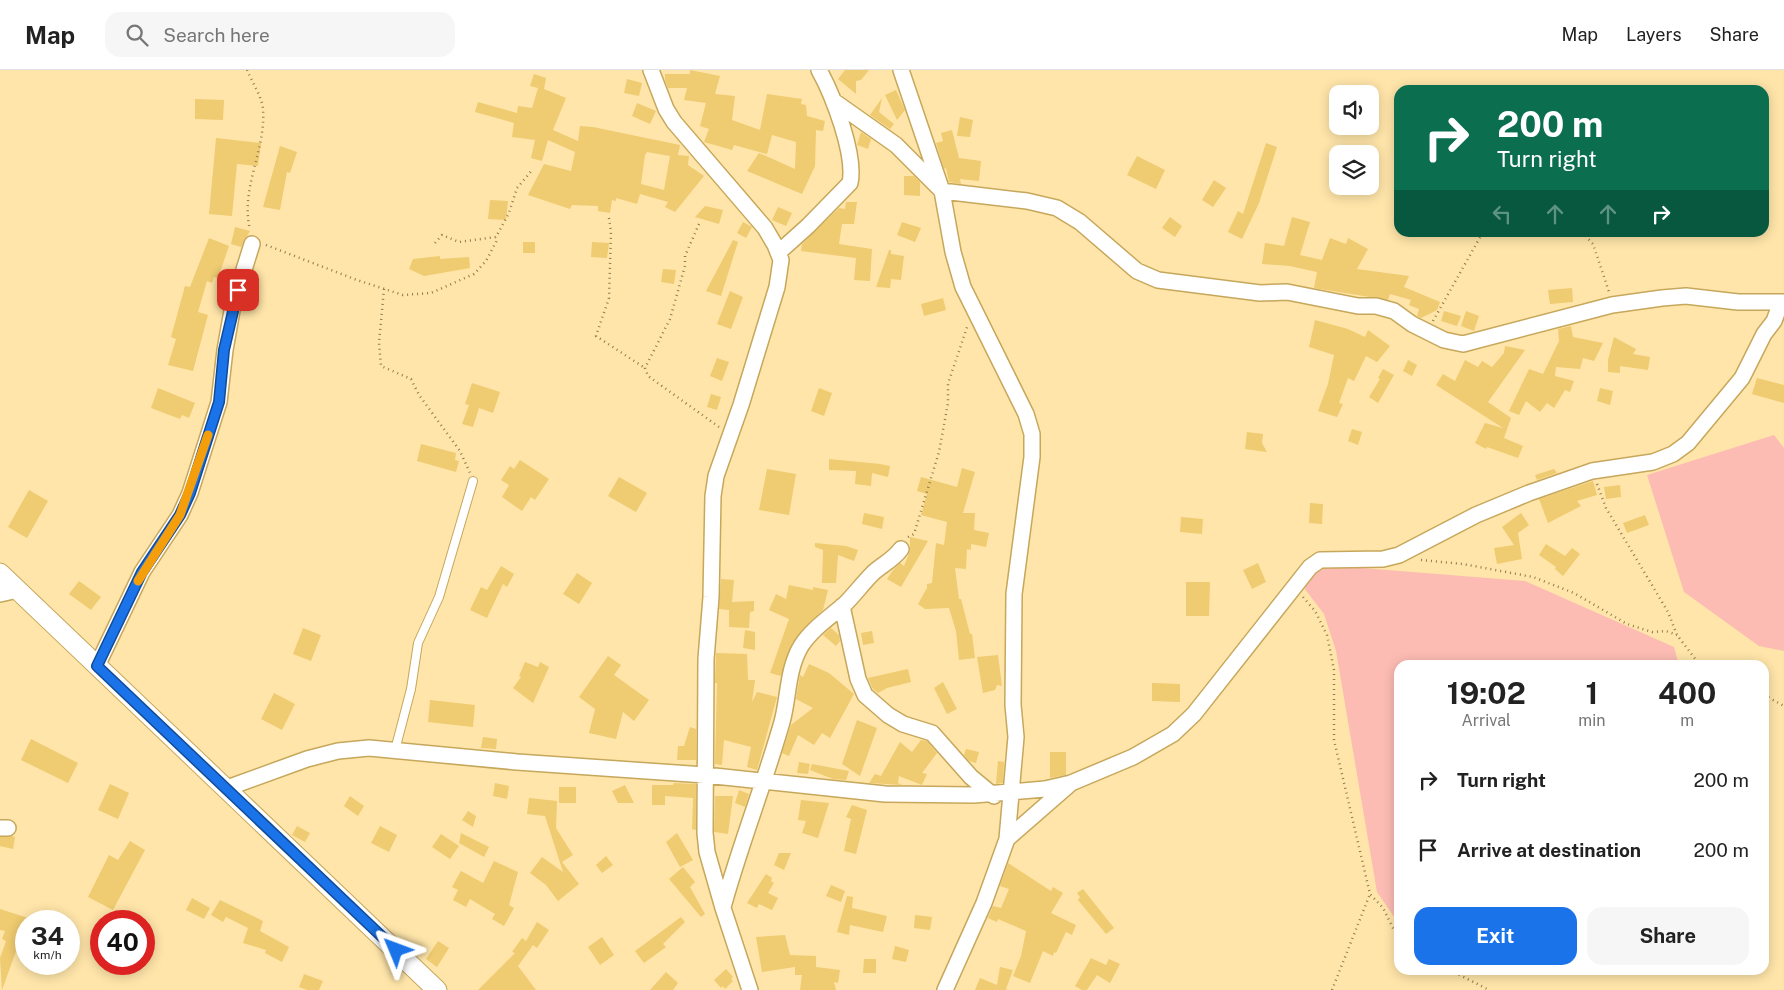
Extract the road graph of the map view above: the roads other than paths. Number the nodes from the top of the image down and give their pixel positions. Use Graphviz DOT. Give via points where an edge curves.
graph roads {
  1 [pos="651,70"];
  2 [pos="819,70"];
  3 [pos="901,70"];
  4 [pos="835,102"];
  5 [pos="942,191"];
  6 [pos="252,244"];
  7 [pos="779,252"];
  8 [pos="1782,302"];
  9 [pos="473,481"];
  10 [pos="902,549"];
  11 [pos="0,573"];
  12 [pos="9,592"];
  13 [pos="842,606"];
  14 [pos="97,666"];
  15 [pos="395,750"];
  16 [pos="705,775"];
  17 [pos="764,782"];
  18 [pos="1071,783"];
  19 [pos="227,788"];
  20 [pos="1012,792"];
  21 [pos="990,794"];
  22 [pos="1009,821"];
  23 [pos="1007,839"];
  24 [pos="723,908"];
  25 [pos="438,990"];
  26 [pos="750,990"];
  27 [pos="945,990"];
  1 -- 7 [label="street" via="662,102 674,122 765,228"];
  2 -- 4 [label="street"];
  3 -- 5 [label="street"];
  4 -- 5 [label="street" via="896,145"];
  4 -- 7 [label="street" via="851,163 850,183"];
  5 -- 8 [label="street" via="1027,200 1057,208 1080,222 1137,271 1158,280 1260,293 1287,292 1358,306 1376,306 1394,311 1444,340 1463,344 1612,305 1686,296 1738,302"];
  5 -- 20 [label="street" via="963,287 1026,414 1032,434 1030,481 1014,594 1013,705 1016,738"];
  6 -- 14 [label="street" via="233,305 219,402 190,493 180,515 142,572"];
  7 -- 16 [label="street" via="778,287 716,476 713,496"];
  8 -- 18 [label="street" via="1742,378 1688,443 1673,454 1653,462 1592,471 1500,504 1399,555 1320,560 1310,567 1194,714 1173,734 1133,757"];
  9 -- 15 [label="lane" via="439,597 418,643"];
  10 -- 13 [label="street"];
  11 -- 12 [label="street"];
  12 -- 14 [label="street"];
  13 -- 17 [label="street" via="802,645 791,668 788,700"];
  13 -- 21 [label="street" via="864,695 903,724 932,733"];
  14 -- 19 [label="street"];
  15 -- 16 [label="street"];
  15 -- 19 [label="street" via="338,751"];
  16 -- 17 [label="street"];
  16 -- 24 [label="street" via="707,852"];
  17 -- 21 [label="street" via="885,794"];
  17 -- 24 [label="street"];
  18 -- 20 [label="street" via="1045,790"];
  18 -- 23 [label="street"];
  19 -- 25 [label="street"];
  20 -- 21 [label="street"];
  20 -- 22 [label="street"];
  21 -- 22 [label="street" via="1006,807"];
  22 -- 23 [label="street"];
  23 -- 27 [label="street" via="984,903"];
  24 -- 26 [label="street"];
}
